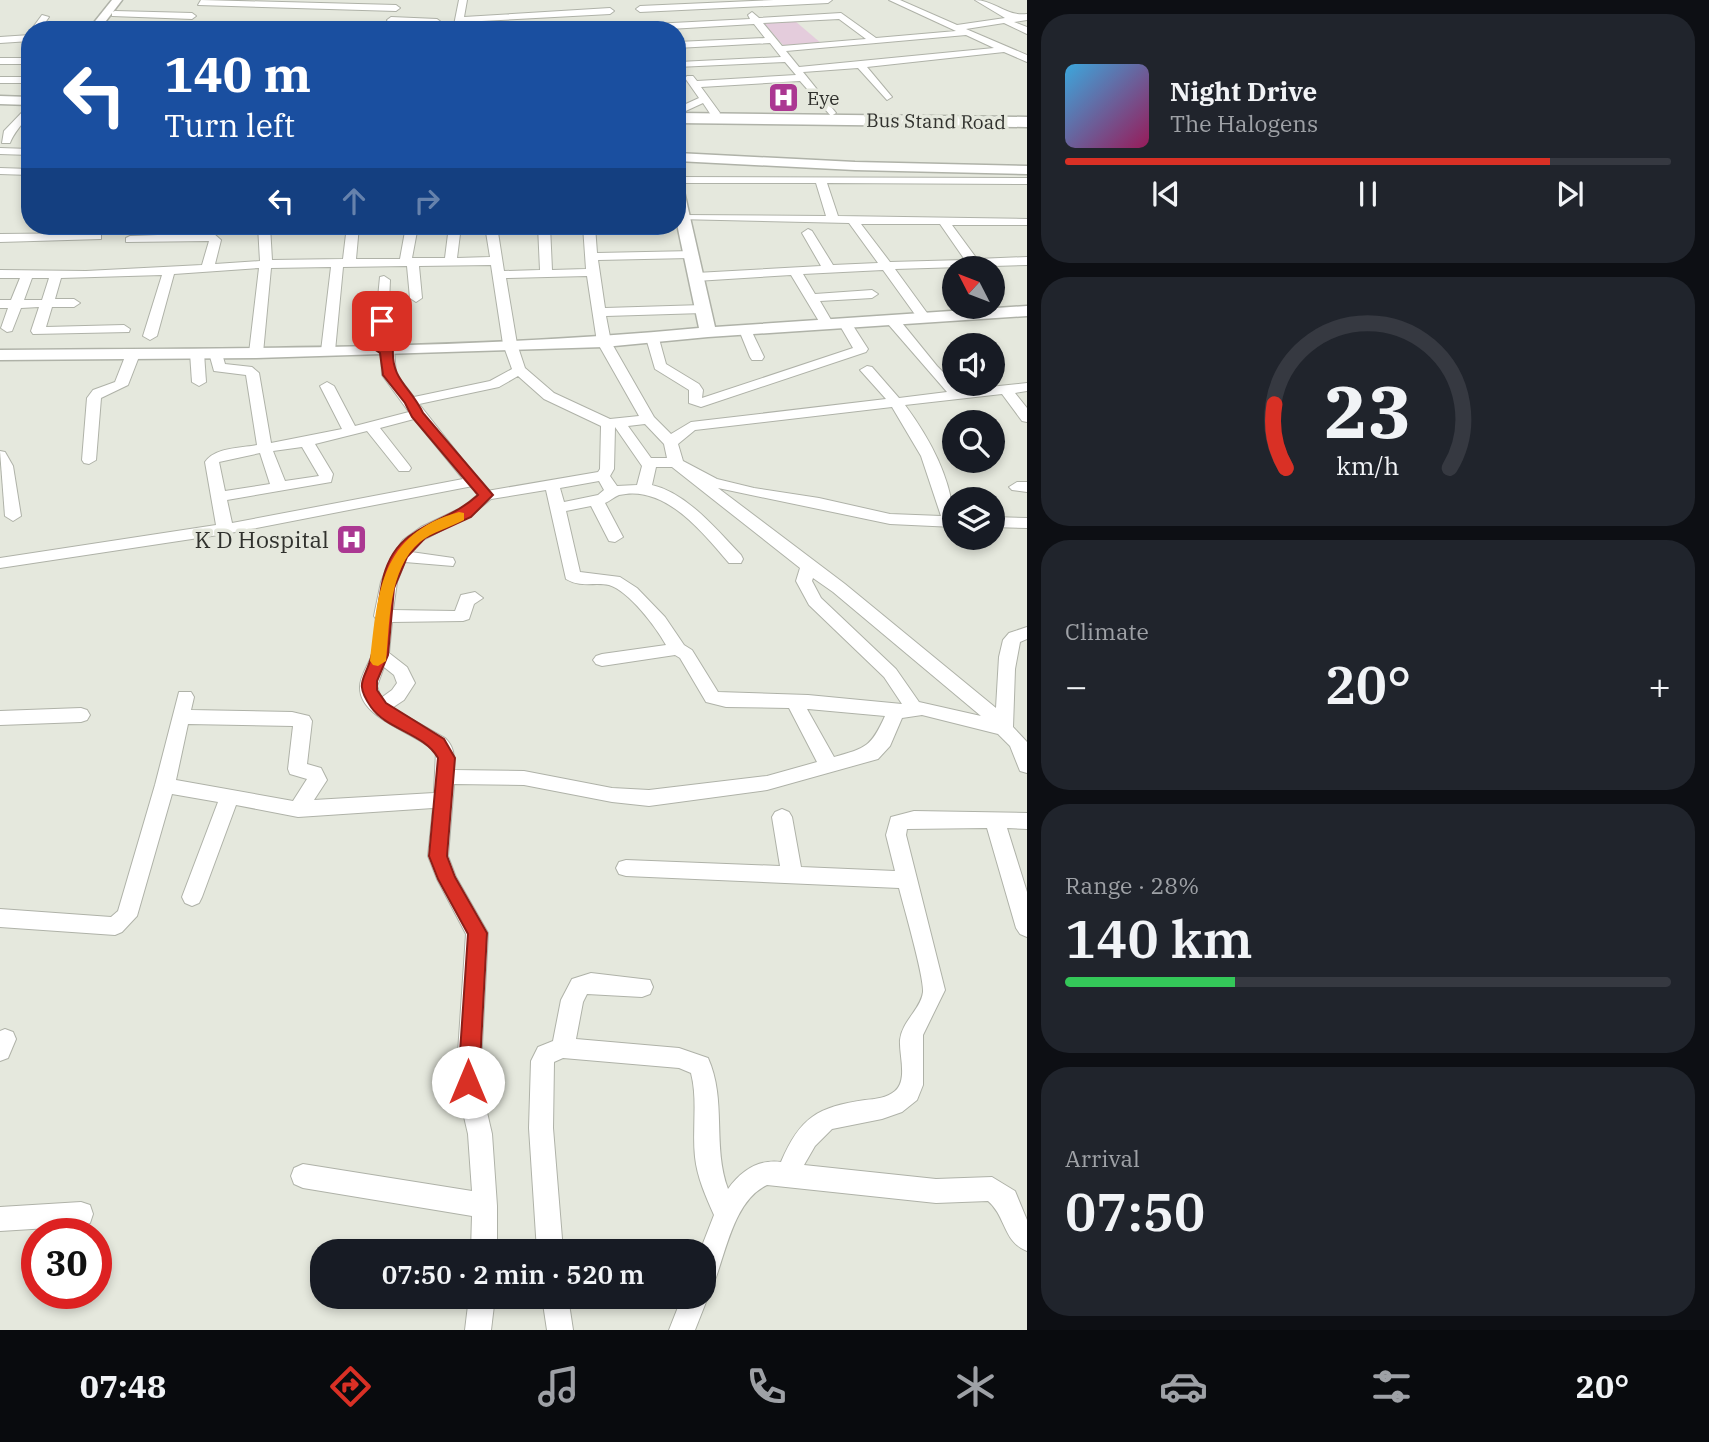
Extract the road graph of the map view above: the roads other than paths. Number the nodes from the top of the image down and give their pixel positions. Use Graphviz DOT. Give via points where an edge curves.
graph roads {
  1 [pos="117,0"];
  2 [pos="125,0"];
  3 [pos="463,0"];
  4 [pos="604,0"];
  5 [pos="828,0"];
  6 [pos="893,0"];
  7 [pos="979,0"];
  8 [pos="791,1"];
  9 [pos="202,2"];
  10 [pos="743,2"];
  11 [pos="397,4"];
  12 [pos="625,10"];
  13 [pos="115,14"];
  14 [pos="192,16"];
  15 [pos="46,17"];
  16 [pos="516,17"];
  17 [pos="1027,17"];
  18 [pos="796,20"];
  19 [pos="1009,20"];
  20 [pos="43,21"];
  21 [pos="100,21"];
  22 [pos="110,21"];
  23 [pos="188,21"];
  24 [pos="391,21"];
  25 [pos="459,21"];
  26 [pos="487,21"];
  27 [pos="515,21"];
  28 [pos="643,21"];
  29 [pos="757,21"];
  30 [pos="686,26"];
  31 [pos="806,28"];
  32 [pos="960,30"];
  33 [pos="1027,31"];
  34 [pos="815,37"];
  35 [pos="21,39"];
  36 [pos="0,40"];
  37 [pos="772,40"];
  38 [pos="874,41"];
  39 [pos="686,45"];
  40 [pos="825,45"];
  41 [pos="781,49"];
  42 [pos="1002,50"];
  43 [pos="1024,56"];
  44 [pos="787,59"];
  45 [pos="0,61"];
  46 [pos="21,61"];
  47 [pos="686,64"];
  48 [pos="862,67"];
  49 [pos="686,73"];
  50 [pos="800,74"];
  51 [pos="0,80"];
  52 [pos="21,80"];
  53 [pos="695,84"];
  54 [pos="21,97"];
  55 [pos="703,97"];
  56 [pos="887,97"];
  57 [pos="2,104"];
  58 [pos="686,106"];
  59 [pos="21,108"];
  60 [pos="686,111"];
  61 [pos="715,113"];
  62 [pos="831,113"];
  63 [pos="1027,114"];
  64 [pos="686,118"];
  65 [pos="698,118"];
  66 [pos="1027,122"];
  67 [pos="21,123"];
  68 [pos="686,123"];
  69 [pos="21,154"];
  70 [pos="686,157"];
  71 [pos="2,158"];
  72 [pos="21,161"];
  73 [pos="21,168"];
  74 [pos="1027,170"];
  75 [pos="686,180"];
  76 [pos="820,180"];
  77 [pos="1027,181"];
  78 [pos="686,218"];
  79 [pos="833,220"];
  80 [pos="852,220"];
  81 [pos="943,221"];
  82 [pos="1027,222"];
  83 [pos="21,231"];
  84 [pos="808,233"];
  85 [pos="686,234"];
  86 [pos="44,235"];
  87 [pos="97,235"];
  88 [pos="158,235"];
  89 [pos="195,235"];
  90 [pos="266,235"];
  91 [pos="351,235"];
  92 [pos="411,235"];
  93 [pos="454,235"];
  94 [pos="493,235"];
  95 [pos="544,235"];
  96 [pos="590,235"];
  97 [pos="16,237"];
  98 [pos="0,238"];
  99 [pos="130,240"];
  100 [pos="0,245"];
  101 [pos="90,252"];
  102 [pos="691,254"];
  103 [pos="969,256"];
  104 [pos="592,257"];
  105 [pos="497,261"];
  106 [pos="450,262"];
  107 [pos="409,263"];
  108 [pos="1005,263"];
  109 [pos="1025,263"];
  110 [pos="265,264"];
  111 [pos="343,264"];
  112 [pos="887,266"];
  113 [pos="942,266"];
  114 [pos="208,267"];
  115 [pos="829,269"];
  116 [pos="169,271"];
  117 [pos="795,271"];
  118 [pos="593,272"];
  119 [pos="546,274"];
  120 [pos="0,275"];
  121 [pos="27,275"];
  122 [pos="499,275"];
  123 [pos="56,276"];
  124 [pos="696,277"];
  125 [pos="384,280"];
  126 [pos="80,289"];
  127 [pos="872,294"];
  128 [pos="416,298"];
  129 [pos="811,298"];
  130 [pos="49,303"];
  131 [pos="0,304"];
  132 [pos="16,304"];
  133 [pos="703,309"];
  134 [pos="1005,310"];
  135 [pos="1027,311"];
  136 [pos="599,312"];
  137 [pos="942,315"];
  138 [pos="924,317"];
  139 [pos="71,318"];
  140 [pos="893,321"];
  141 [pos="845,324"];
  142 [pos="828,325"];
  143 [pos="7,328"];
  144 [pos="124,329"];
  145 [pos="745,330"];
  146 [pos="708,332"];
  147 [pos="150,336"];
  148 [pos="653,338"];
  149 [pos="604,342"];
  150 [pos="510,344"];
  151 [pos="383,349"];
  152 [pos="328,351"];
  153 [pos="197,353"];
  154 [pos="216,353"];
  155 [pos="256,353"];
  156 [pos="133,354"];
  157 [pos="0,355"];
  158 [pos="757,357"];
  159 [pos="519,370"];
  160 [pos="867,370"];
  161 [pos="942,379"];
  162 [pos="200,382"];
  163 [pos="327,386"];
  164 [pos="1027,387"];
  165 [pos="1005,389"];
  166 [pos="1005,390"];
  167 [pos="959,396"];
  168 [pos="899,404"];
  169 [pos="414,408"];
  170 [pos="1027,418"];
  171 [pos="648,419"];
  172 [pos="614,424"];
  173 [pos="371,427"];
  174 [pos="351,432"];
  175 [pos="306,442"];
  176 [pos="671,443"];
  177 [pos="265,448"];
  178 [pos="0,455"];
  179 [pos="89,460"];
  180 [pos="648,462"];
  181 [pos="676,463"];
  182 [pos="404,468"];
  183 [pos="603,476"];
  184 [pos="473,482"];
  185 [pos="552,484"];
  186 [pos="279,487"];
  187 [pos="643,490"];
  188 [pos="612,491"];
  189 [pos="942,492"];
  190 [pos="486,495"];
  191 [pos="220,497"];
  192 [pos="596,501"];
  193 [pos="558,508"];
  194 [pos="13,516"];
  195 [pos="942,522"];
  196 [pos="1005,522"];
  197 [pos="1027,523"];
  198 [pos="225,529"];
  199 [pos="615,537"];
  200 [pos="400,556"];
  201 [pos="735,559"];
  202 [pos="447,562"];
  203 [pos="0,564"];
  204 [pos="809,567"];
  205 [pos="475,598"];
  206 [pos="383,616"];
  207 [pos="1027,633"];
  208 [pos="677,649"];
  209 [pos="380,655"];
  210 [pos="603,660"];
  211 [pos="185,697"];
  212 [pos="795,702"];
  213 [pos="380,707"];
  214 [pos="907,710"];
  215 [pos="81,715"];
  216 [pos="181,717"];
  217 [pos="0,718"];
  218 [pos="1004,729"];
  219 [pos="829,765"];
  220 [pos="1027,766"];
  221 [pos="445,777"];
  222 [pos="165,785"];
  223 [pos="230,797"];
  224 [pos="442,800"];
  225 [pos="298,809"];
  226 [pos="782,817"];
  227 [pos="1027,821"];
  228 [pos="995,822"];
  229 [pos="626,868"];
  230 [pos="792,876"];
  231 [pos="908,880"];
  232 [pos="192,897"];
  233 [pos="0,918"];
  234 [pos="1027,928"];
  235 [pos="642,987"];
  236 [pos="563,1048"];
  237 [pos="788,1175"];
  238 [pos="303,1176"];
  239 [pos="485,1206"];
  240 [pos="81,1214"];
  241 [pos="727,1216"];
  242 [pos="0,1219"];
  243 [pos="484,1239"];
  244 [pos="549,1239"];
  245 [pos="1027,1239"];
  246 [pos="716,1245"];
  247 [pos="481,1309"];
  248 [pos="557,1309"];
  249 [pos="690,1309"];
  250 [pos="478,1330"];
  251 [pos="560,1330"];
  252 [pos="682,1330"];
  1 -- 21 [label="street"];
  2 -- 13 [label="street"];
  3 -- 25 [label="street"];
  4 -- 12 [label="street"];
  5 -- 8 [label="street"];
  6 -- 32 [label="street"];
  7 -- 19 [label="street"];
  8 -- 10 [label="street"];
  9 -- 11 [label="street"];
  9 -- 14 [label="street"];
  10 -- 12 [label="street"];
  10 -- 29 [label="street"];
  11 -- 24 [label="street"];
  12 -- 16 [label="street" via="526,12"];
  12 -- 28 [label="street"];
  13 -- 14 [label="street"];
  13 -- 22 [label="street"];
  14 -- 23 [label="street"];
  15 -- 20 [label="street"];
  16 -- 26 [label="street"];
  16 -- 27 [label="street"];
  17 -- 19 [label="street"];
  18 -- 29 [label="street"];
  18 -- 31 [label="street"];
  18 -- 38 [label="street" via="844,17"];
  19 -- 32 [label="street"];
  19 -- 33 [label="street"];
  29 -- 30 [label="street"];
  29 -- 37 [label="street"];
  32 -- 38 [label="street"];
  32 -- 42 [label="street"];
  34 -- 40 [label="street"];
  35 -- 36 [label="street"];
  37 -- 39 [label="street"];
  37 -- 41 [label="street"];
  38 -- 40 [label="street"];
  40 -- 41 [label="street"];
  41 -- 44 [label="street"];
  42 -- 43 [label="street"];
  42 -- 48 [label="street"];
  44 -- 47 [label="street"];
  44 -- 50 [label="street"];
  45 -- 46 [label="street"];
  48 -- 50 [label="street"];
  48 -- 56 [label="street"];
  49 -- 53 [label="street"];
  50 -- 53 [label="street"];
  50 -- 62 [label="street"];
  51 -- 52 [label="street"];
  53 -- 55 [label="street"];
  54 -- 57 [label="main road"];
  55 -- 58 [label="street"];
  55 -- 61 [label="street"];
  57 -- 59 [label="main road"];
  60 -- 61 [label="main road, Bus Stand Road"];
  61 -- 62 [label="main road, Bus Stand Road"];
  62 -- 63 [label="main road, Bus Stand Road"];
  64 -- 65 [label="main road, Bus Stand Road"];
  65 -- 66 [label="main road, Bus Stand Road"];
  65 -- 68 [label="main road"];
  67 -- 71 [label="street"];
  69 -- 71 [label="street"];
  70 -- 74 [label="street"];
  71 -- 72 [label="street"];
  71 -- 73 [label="street"];
  75 -- 76 [label="street"];
  76 -- 77 [label="street"];
  76 -- 79 [label="street"];
  78 -- 79 [label="street"];
  79 -- 80 [label="street"];
  80 -- 81 [label="street"];
  80 -- 112 [label="street"];
  81 -- 82 [label="street"];
  81 -- 103 [label="street"];
  83 -- 97 [label="street"];
  84 -- 115 [label="street"];
  85 -- 102 [label="street"];
  86 -- 97 [label="street"];
  87 -- 101 [label="street"];
  88 -- 99 [label="street"];
  89 -- 114 [label="street" via="215,238"];
  90 -- 110 [label="street"];
  91 -- 111 [label="street"];
  92 -- 107 [label="street"];
  93 -- 106 [label="street"];
  94 -- 105 [label="street"];
  95 -- 119 [label="street"];
  96 -- 104 [label="street"];
  97 -- 98 [label="street"];
  97 -- 100 [label="street"];
  102 -- 104 [label="street"];
  102 -- 124 [label="street"];
  104 -- 118 [label="street"];
  105 -- 106 [label="street"];
  105 -- 122 [label="street"];
  106 -- 107 [label="street"];
  107 -- 111 [label="street"];
  107 -- 128 [label="street"];
  108 -- 109 [label="street"];
  110 -- 111 [label="street"];
  110 -- 114 [label="street"];
  110 -- 155 [label="street"];
  111 -- 152 [label="street"];
  112 -- 113 [label="street"];
  112 -- 115 [label="street"];
  112 -- 138 [label="street"];
  114 -- 116 [label="street"];
  115 -- 117 [label="street"];
  116 -- 126 [label="street"];
  116 -- 147 [label="street"];
  117 -- 124 [label="street"];
  117 -- 129 [label="street"];
  118 -- 119 [label="street"];
  118 -- 136 [label="street"];
  119 -- 122 [label="street"];
  120 -- 121 [label="street"];
  121 -- 123 [label="street"];
  121 -- 132 [label="street"];
  122 -- 150 [label="street"];
  123 -- 126 [label="street"];
  123 -- 130 [label="street"];
  124 -- 133 [label="street"];
  125 -- 151 [label="street"];
  126 -- 130 [label="street"];
  126 -- 139 [label="street"];
  127 -- 129 [label="street"];
  129 -- 142 [label="street"];
  130 -- 132 [label="street"];
  130 -- 144 [label="street" via="38,331"];
  131 -- 132 [label="street"];
  132 -- 143 [label="street"];
  133 -- 136 [label="street"];
  133 -- 146 [label="street"];
  134 -- 135 [label="street"];
  136 -- 149 [label="street"];
  137 -- 138 [label="street"];
  138 -- 140 [label="street"];
  140 -- 141 [label="street"];
  140 -- 161 [label="street"];
  141 -- 142 [label="street"];
  141 -- 148 [label="street" via="860,344 857,351 701,403 694,398 694,387 660,366"];
  142 -- 145 [label="street"];
  145 -- 146 [label="street"];
  145 -- 158 [label="street"];
  146 -- 148 [label="street"];
  148 -- 149 [label="street"];
  149 -- 150 [label="street"];
  149 -- 171 [label="street"];
  150 -- 151 [label="street"];
  150 -- 159 [label="street"];
  151 -- 152 [label="street"];
  151 -- 169 [label="street" via="389,375"];
  152 -- 155 [label="street"];
  153 -- 154 [label="street"];
  153 -- 156 [label="street"];
  153 -- 162 [label="street"];
  154 -- 155 [label="street"];
  154 -- 177 [label="street" via="219,368 252,373"];
  156 -- 157 [label="street"];
  156 -- 179 [label="street" via="121,385 94,398"];
  159 -- 169 [label="street" via="494,384"];
  159 -- 172 [label="street" via="548,396"];
  160 -- 168 [label="street"];
  163 -- 174 [label="street"];
  164 -- 165 [label="street"];
  166 -- 170 [label="street"];
  167 -- 168 [label="street"];
  168 -- 176 [label="street" via="691,426"];
  168 -- 189 [label="street" via="928,449"];
  169 -- 173 [label="street"];
  169 -- 184 [label="street"];
  171 -- 172 [label="street"];
  171 -- 176 [label="street"];
  172 -- 180 [label="street"];
  172 -- 183 [label="street"];
  173 -- 174 [label="street"];
  173 -- 182 [label="street"];
  174 -- 175 [label="street"];
  175 -- 177 [label="street"];
  175 -- 186 [label="street" via="326,479"];
  176 -- 181 [label="street"];
  177 -- 186 [label="street"];
  177 -- 191 [label="street" via="214,459"];
  178 -- 194 [label="street" via="6,466"];
  180 -- 181 [label="street"];
  180 -- 187 [label="street"];
  181 -- 195 [label="street" via="712,482 754,493 890,519"];
  181 -- 204 [label="street"];
  183 -- 185 [label="street"];
  183 -- 188 [label="street"];
  184 -- 190 [label="street"];
  184 -- 198 [label="street"];
  185 -- 190 [label="street"];
  185 -- 193 [label="street"];
  186 -- 191 [label="street"];
  187 -- 188 [label="street"];
  187 -- 201 [label="street" via="664,496"];
  188 -- 192 [label="street"];
  190 -- 200 [label="street" via="466,514 420,535"];
  191 -- 198 [label="street"];
  192 -- 193 [label="street"];
  192 -- 199 [label="street"];
  193 -- 208 [label="street" via="572,575 584,581 613,581 625,588 658,619"];
  196 -- 197 [label="street"];
  198 -- 203 [label="street"];
  200 -- 202 [label="street"];
  200 -- 206 [label="street" via="390,577"];
  204 -- 214 [label="street" via="804,586 814,601 890,673"];
  204 -- 218 [label="street"];
  205 -- 206 [label="street" via="467,599 463,615 455,617"];
  206 -- 209 [label="street"];
  207 -- 218 [label="street" via="1011,642"];
  208 -- 210 [label="street"];
  208 -- 212 [label="street" via="686,654 712,697"];
  209 -- 213 [label="street" via="369,690"];
  209 -- 213 [label="street" via="401,671 406,683"];
  211 -- 216 [label="street"];
  212 -- 214 [label="street"];
  212 -- 219 [label="street"];
  213 -- 221 [label="street" via="438,743 447,758"];
  214 -- 218 [label="street"];
  214 -- 219 [label="street" via="892,719 877,750"];
  215 -- 217 [label="street"];
  216 -- 222 [label="street"];
  216 -- 225 [label="street" via="303,721 297,769 314,773 317,780"];
  218 -- 220 [label="street" via="1018,743"];
  219 -- 221 [label="street" via="767,783 649,798 524,778"];
  221 -- 224 [label="street"];
  222 -- 223 [label="street"];
  222 -- 233 [label="street" via="135,894 127,916 115,926"];
  223 -- 225 [label="street"];
  223 -- 232 [label="street"];
  224 -- 225 [label="street"];
  224 -- 239 [label="street" via="438,856 477,933 468,1082 480,1134"];
  226 -- 230 [label="street"];
  227 -- 228 [label="street"];
  228 -- 231 [label="street" via="914,819 898,823 896,835"];
  228 -- 234 [label="street"];
  229 -- 230 [label="street"];
  230 -- 231 [label="street"];
  231 -- 237 [label="street" via="934,990 932,1002 914,1028 909,1092 901,1101 823,1122 797,1150"];
  235 -- 236 [label="street" via="580,986 572,1000"];
  236 -- 241 [label="street" via="678,1058 700,1065 705,1078 708,1159"];
  236 -- 244 [label="street" via="546,1054 541,1081"];
  237 -- 241 [label="street" via="765,1173 751,1180"];
  237 -- 245 [label="street" via="936,1191 992,1189 1006,1200 1016,1227"];
  238 -- 239 [label="street"];
  239 -- 243 [label="street"];
  240 -- 242 [label="street"];
  241 -- 246 [label="street"];
  247 -- 250 [label="street"];
  248 -- 251 [label="street"];
  249 -- 252 [label="street"];
}
